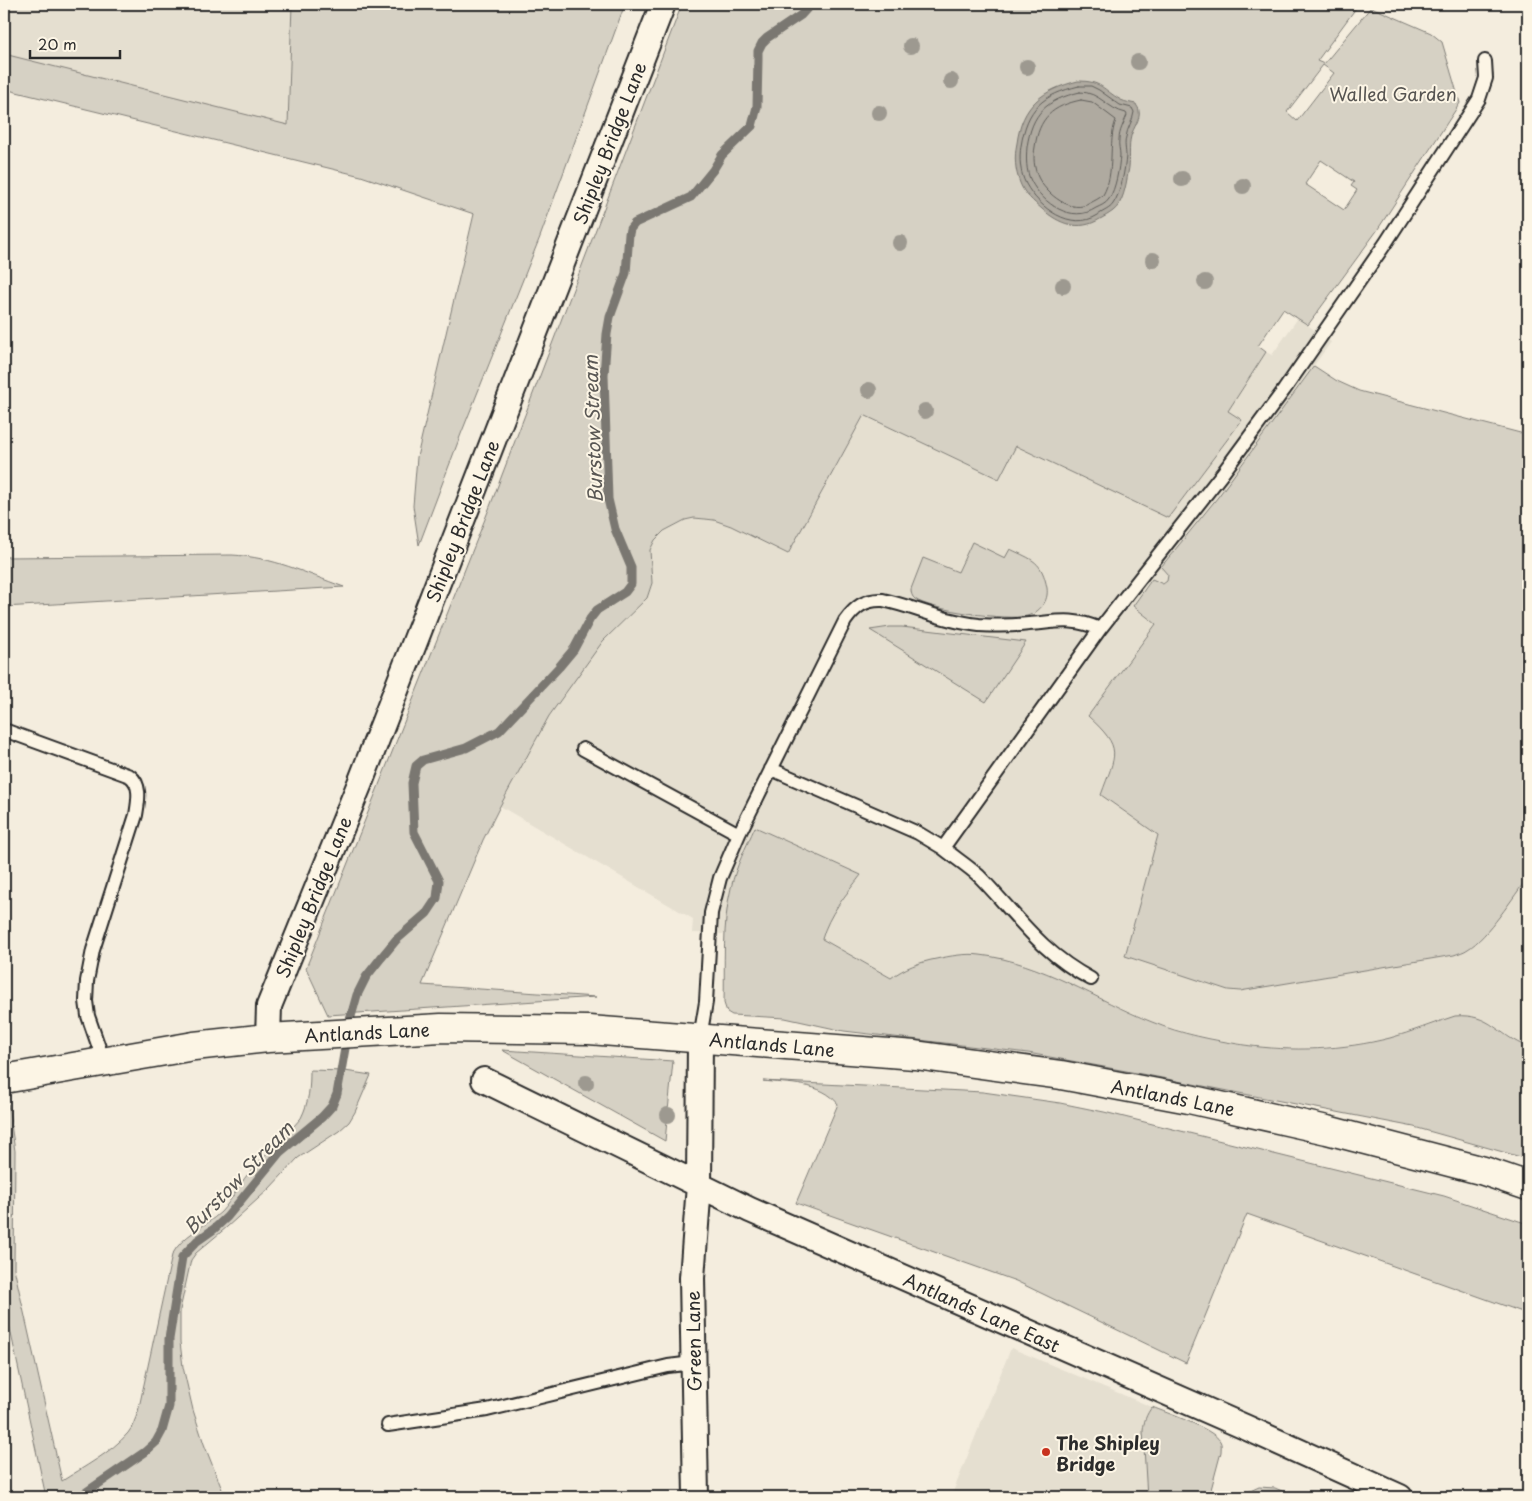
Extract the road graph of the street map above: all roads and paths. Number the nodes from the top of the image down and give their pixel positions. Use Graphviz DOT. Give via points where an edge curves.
graph roads {
  1 [pos="663,4"];
  2 [pos="1486,61"];
  3 [pos="1100,629"];
  4 [pos="4,730"];
  5 [pos="583,749"];
  6 [pos="771,769"];
  7 [pos="739,834"];
  8 [pos="943,848"];
  9 [pos="1090,979"];
  10 [pos="268,1038"];
  11 [pos="700,1038"];
  12 [pos="104,1062"];
  13 [pos="4,1079"];
  14 [pos="484,1080"];
  15 [pos="699,1185"];
  16 [pos="1528,1186"];
  17 [pos="693,1363"];
  18 [pos="388,1425"];
  19 [pos="696,1497"];
  20 [pos="1400,1497"];
  1 -- 10 [label="street, Shipley Bridge Lane" via="360,783 269,1006"];
  2 -- 3 [label="lane" via="1486,78 1479,99 1380,252 1249,439"];
  3 -- 6 [label="lane" via="1066,620 1012,626 978,625 882,600 864,603 845,621"];
  3 -- 8 [label="lane"];
  4 -- 12 [label="lane" via="130,776 137,787 136,815 93,950 87,982 88,1016"];
  5 -- 7 [label="lane"];
  6 -- 7 [label="lane"];
  6 -- 8 [label="lane" via="918,833"];
  7 -- 11 [label="lane" via="720,878 711,913 706,1002"];
  8 -- 9 [label="lane" via="978,875 1047,950"];
  10 -- 11 [label="main road, Antlands Lane" via="441,1028 589,1030"];
  10 -- 12 [label="main road, Antlands Lane" via="194,1046"];
  11 -- 15 [label="street"];
  11 -- 16 [label="main road, Antlands Lane" via="915,1055 1061,1075 1327,1130"];
  12 -- 13 [label="main road, Antlands Lane"];
  14 -- 15 [label="street, Antlands Lane East"];
  15 -- 17 [label="street, Green Lane" via="692,1270"];
  15 -- 20 [label="street, Antlands Lane East"];
  17 -- 18 [label="lane" via="668,1366 487,1410"];
  17 -- 19 [label="street, Green Lane"];
}
